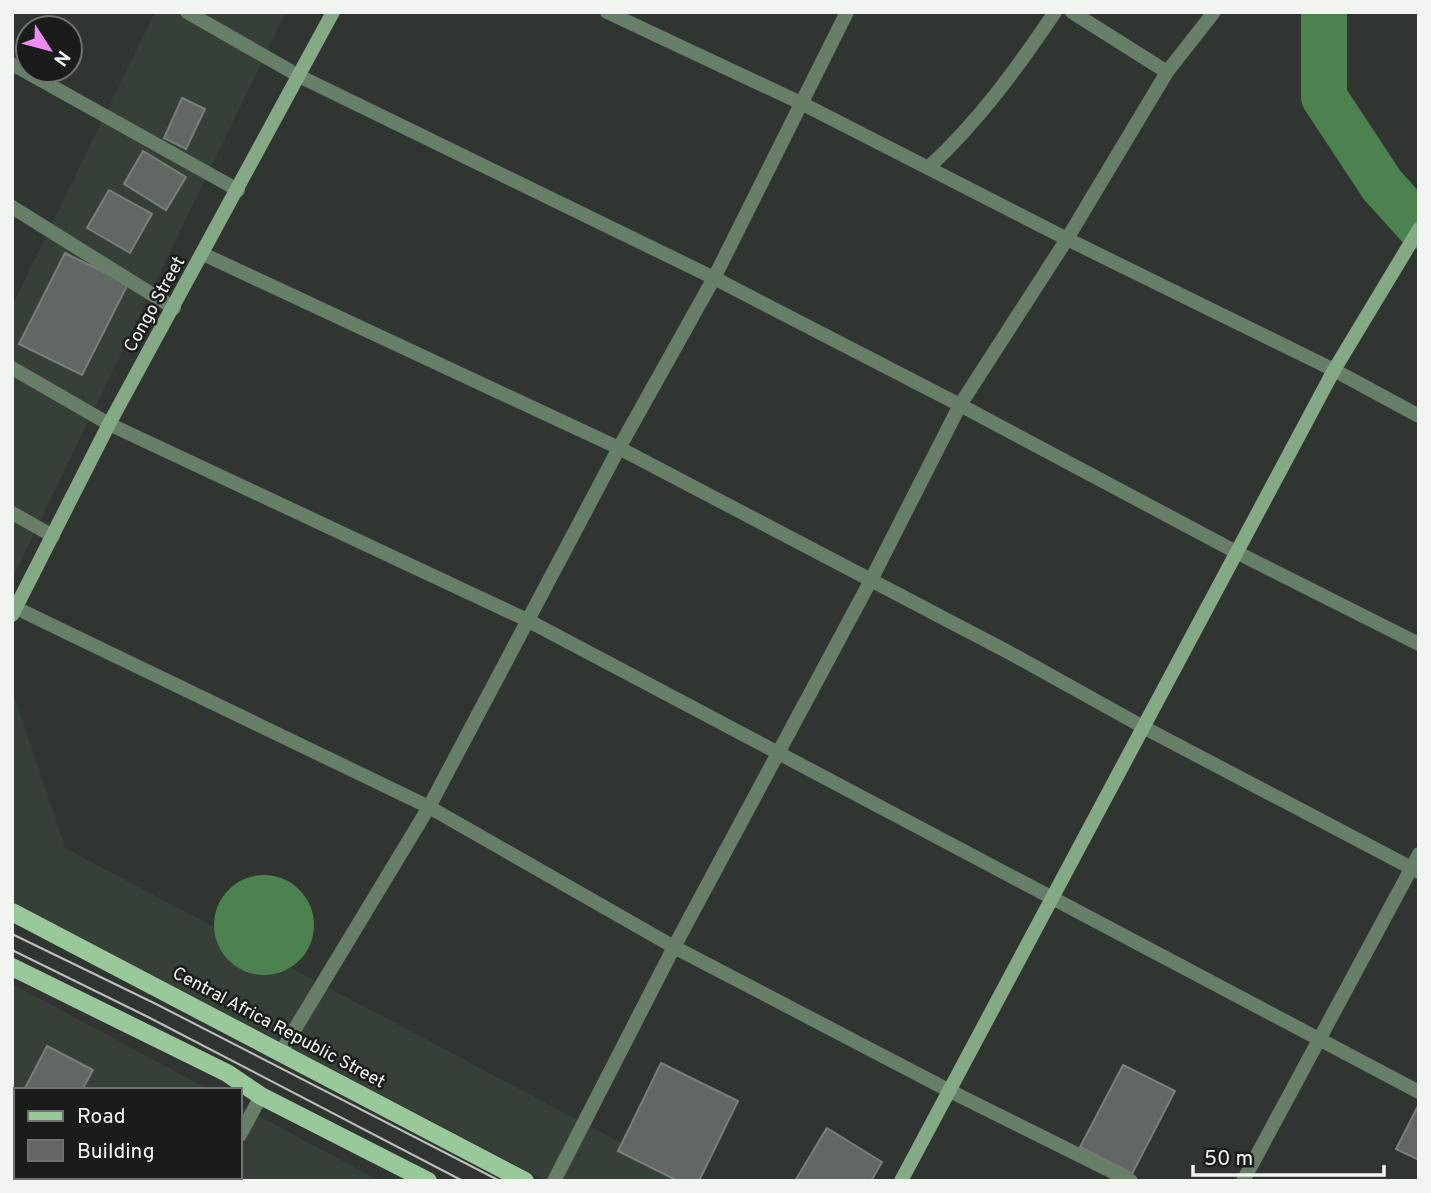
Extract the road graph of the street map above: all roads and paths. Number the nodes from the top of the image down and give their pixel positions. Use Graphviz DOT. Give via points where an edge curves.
graph roads {
  1 [pos="187,12"];
  2 [pos="333,12"];
  3 [pos="607,12"];
  4 [pos="847,12"];
  5 [pos="1055,12"];
  6 [pos="1072,12"];
  7 [pos="1214,12"];
  8 [pos="12,64"];
  9 [pos="1167,72"];
  10 [pos="299,76"];
  11 [pos="801,103"];
  12 [pos="929,167"];
  13 [pos="238,190"];
  14 [pos="12,207"];
  15 [pos="1419,229"];
  16 [pos="1067,239"];
  17 [pos="203,254"];
  18 [pos="714,278"];
  19 [pos="174,308"];
  20 [pos="12,368"];
  21 [pos="1334,370"];
  22 [pos="960,405"];
  23 [pos="1419,416"];
  24 [pos="110,424"];
  25 [pos="619,448"];
  26 [pos="12,513"];
  27 [pos="53,536"];
  28 [pos="1238,553"];
  29 [pos="871,580"];
  30 [pos="14,612"];
  31 [pos="527,620"];
  32 [pos="1419,644"];
  33 [pos="1145,728"];
  34 [pos="777,753"];
  35 [pos="429,807"];
  36 [pos="1419,854"];
  37 [pos="1415,870"];
  38 [pos="1051,899"];
  39 [pos="12,912"];
  40 [pos="674,947"];
  41 [pos="12,967"];
  42 [pos="1319,1039"];
  43 [pos="281,1052"];
  44 [pos="948,1090"];
  45 [pos="1419,1092"];
  46 [pos="261,1096"];
  47 [pos="242,1131"];
  48 [pos="428,1181"];
  49 [pos="525,1181"];
  50 [pos="554,1181"];
  51 [pos="901,1181"];
  52 [pos="1131,1181"];
  53 [pos="1243,1181"];
  1 -- 10 [label="street"];
  2 -- 10 [label="street, Congo Street"];
  3 -- 11 [label="street"];
  4 -- 11 [label="street"];
  5 -- 12 [label="street" via="955,143"];
  6 -- 9 [label="street"];
  7 -- 9 [label="street"];
  8 -- 13 [label="street"];
  9 -- 16 [label="street"];
  10 -- 13 [label="street, Congo Street"];
  10 -- 18 [label="street"];
  11 -- 12 [label="street"];
  11 -- 18 [label="street"];
  12 -- 16 [label="street"];
  13 -- 17 [label="street, Congo Street"];
  14 -- 19 [label="street"];
  15 -- 21 [label="street"];
  16 -- 21 [label="street"];
  16 -- 22 [label="street"];
  17 -- 19 [label="street, Congo Street"];
  17 -- 25 [label="street"];
  18 -- 22 [label="street"];
  18 -- 25 [label="street"];
  19 -- 24 [label="street, Congo Street"];
  20 -- 24 [label="street"];
  21 -- 23 [label="street"];
  21 -- 28 [label="street"];
  22 -- 28 [label="street"];
  22 -- 29 [label="street"];
  24 -- 27 [label="street, Congo Street"];
  24 -- 31 [label="street"];
  25 -- 29 [label="street"];
  25 -- 31 [label="street"];
  26 -- 27 [label="street"];
  27 -- 30 [label="street, Congo Street"];
  28 -- 32 [label="street"];
  28 -- 33 [label="street"];
  29 -- 33 [label="street"];
  29 -- 34 [label="street"];
  30 -- 35 [label="street"];
  31 -- 34 [label="street"];
  31 -- 35 [label="street"];
  33 -- 37 [label="street"];
  33 -- 38 [label="street"];
  34 -- 38 [label="street"];
  34 -- 40 [label="street"];
  35 -- 40 [label="street"];
  35 -- 43 [label="street"];
  36 -- 37 [label="street"];
  37 -- 42 [label="street"];
  38 -- 42 [label="street"];
  38 -- 44 [label="street"];
  39 -- 43 [label="main road, Central Africa Republic Street"];
  40 -- 44 [label="street"];
  40 -- 50 [label="street"];
  41 -- 46 [label="main road" via="226,1073"];
  42 -- 45 [label="street"];
  42 -- 53 [label="street"];
  43 -- 49 [label="main road, Central Africa Republic Street"];
  44 -- 51 [label="street"];
  44 -- 52 [label="street"];
  46 -- 47 [label="street"];
  46 -- 48 [label="main road"];
}
